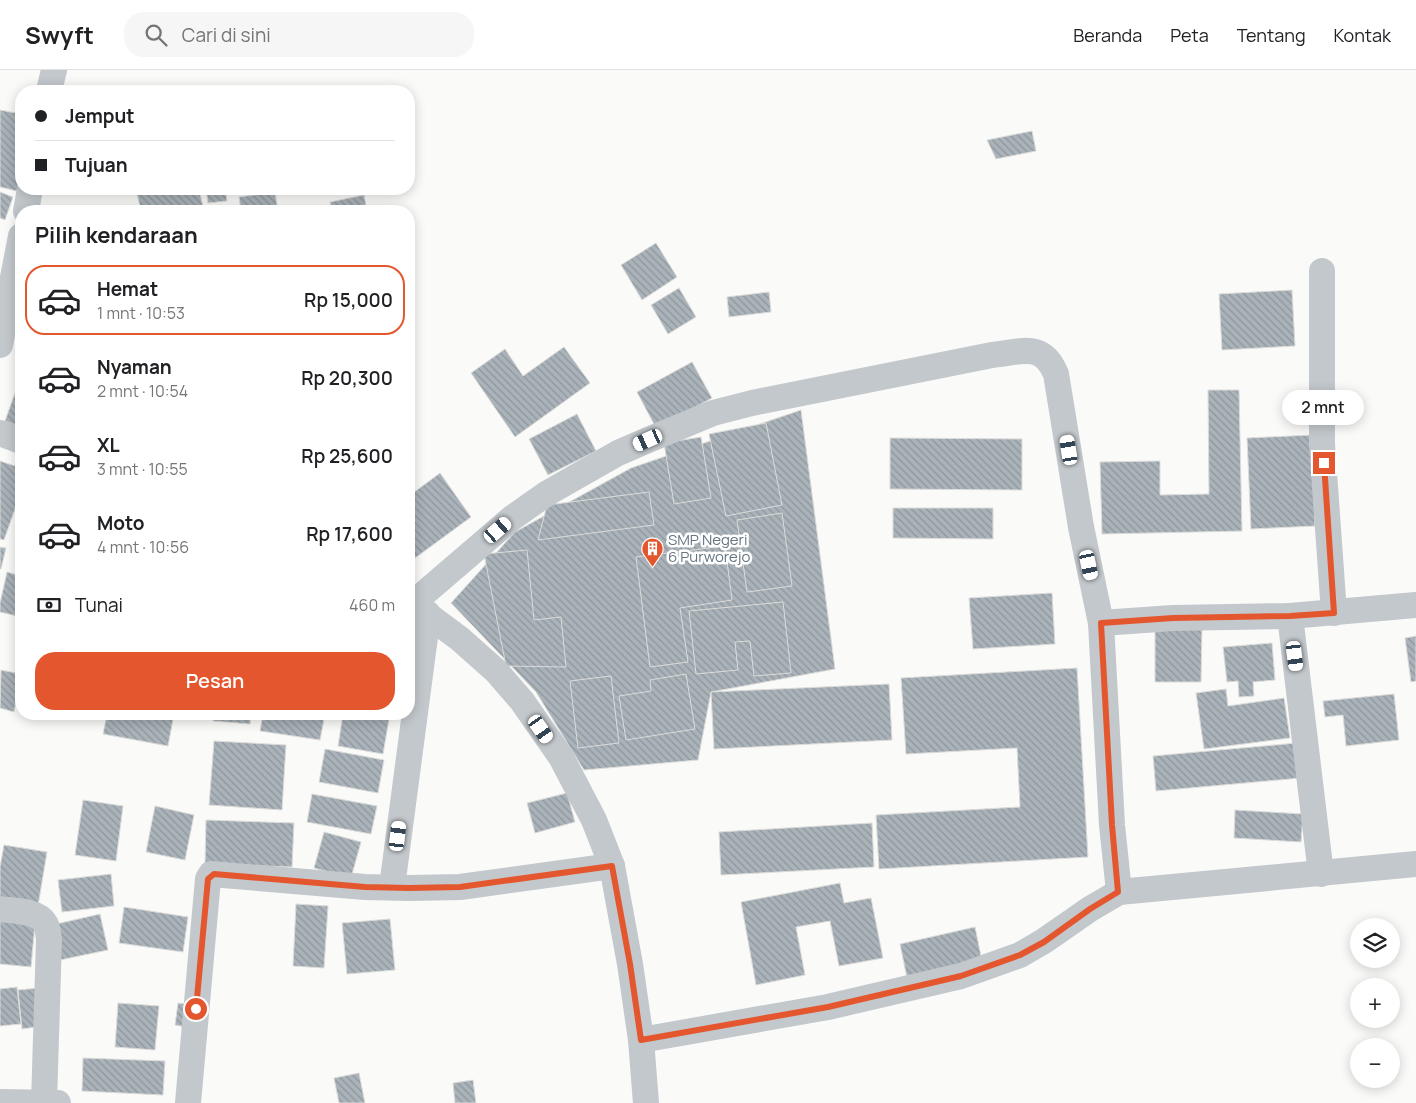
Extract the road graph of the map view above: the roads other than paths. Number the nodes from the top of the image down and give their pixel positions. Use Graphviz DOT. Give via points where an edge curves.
graph roads {
  1 [pos="54,70"];
  2 [pos="51,85"];
  3 [pos="15,267"];
  4 [pos="1322,271"];
  5 [pos="0,345"];
  6 [pos="0,433"];
  7 [pos="15,439"];
  8 [pos="1416,605"];
  9 [pos="417,606"];
  10 [pos="1334,613"];
  11 [pos="1290,616"];
  12 [pos="1101,623"];
  13 [pos="415,629"];
  14 [pos="407,720"];
  15 [pos="1416,864"];
  16 [pos="612,866"];
  17 [pos="1321,874"];
  18 [pos="392,888"];
  19 [pos="1118,892"];
  20 [pos="0,909"];
  21 [pos="641,1040"];
  22 [pos="0,1102"];
  23 [pos="44,1103"];
  24 [pos="58,1103"];
  25 [pos="188,1103"];
  26 [pos="646,1103"];
  1 -- 2 [label="street"];
  3 -- 5 [label="street"];
  4 -- 10 [label="street" via="1322,444"];
  6 -- 7 [label="street"];
  8 -- 10 [label="street"];
  9 -- 12 [label="street" via="512,518 546,494 618,453 684,424 752,403 1031,350 1051,361 1056,374 1081,527"];
  9 -- 13 [label="street"];
  9 -- 16 [label="street" via="496,671 522,701 561,757 594,820"];
  10 -- 11 [label="street"];
  11 -- 12 [label="street"];
  11 -- 17 [label="street"];
  12 -- 19 [label="street"];
  14 -- 18 [label="street"];
  15 -- 17 [label="street"];
  16 -- 18 [label="street" via="460,887"];
  16 -- 21 [label="street"];
  17 -- 19 [label="street"];
  18 -- 25 [label="street" via="209,876"];
  19 -- 21 [label="street" via="1020,955 961,976 828,1007"];
  20 -- 23 [label="street" via="31,913 44,922 49,938"];
  21 -- 26 [label="street"];
  22 -- 23 [label="street"];
  23 -- 24 [label="street"];
}
